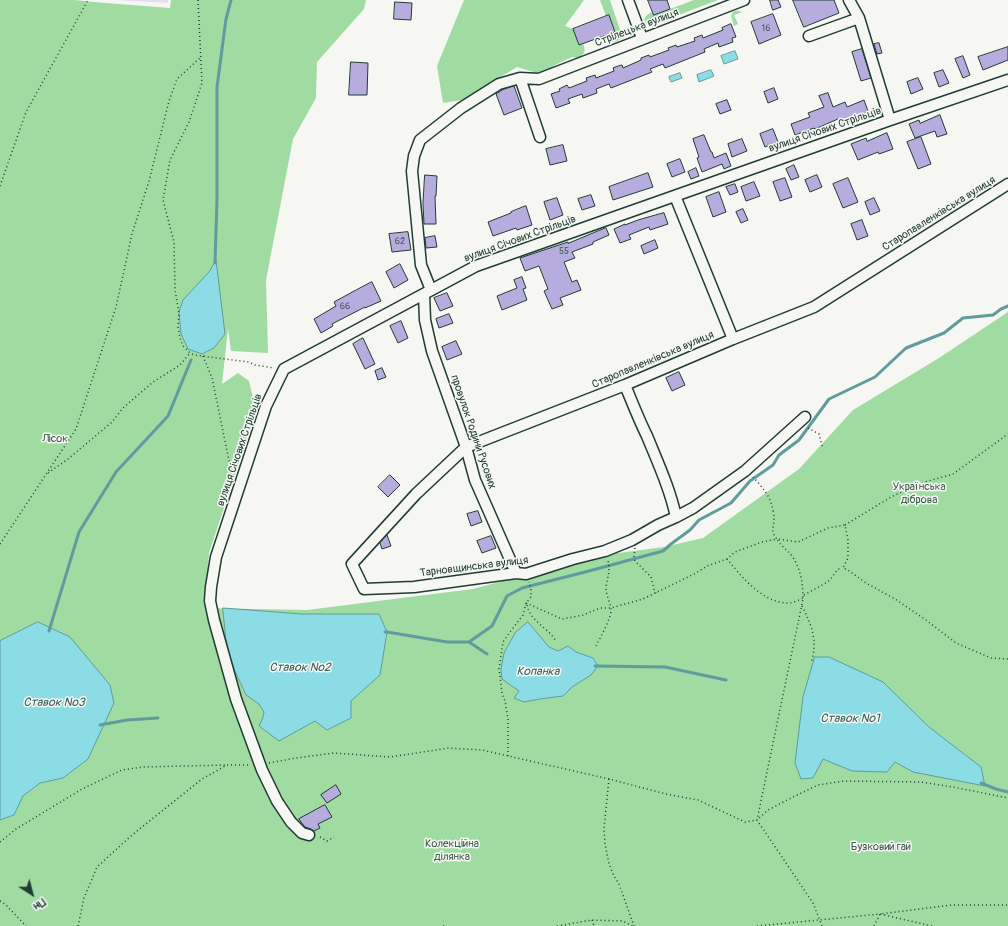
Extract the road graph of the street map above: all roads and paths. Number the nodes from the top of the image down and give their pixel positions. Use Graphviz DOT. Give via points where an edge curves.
graph roads {
  1 [pos="88,0"];
  2 [pos="198,0"];
  3 [pos="628,0"];
  4 [pos="744,0"];
  5 [pos="849,0"];
  6 [pos="858,18"];
  7 [pos="810,36"];
  8 [pos="642,38"];
  9 [pos="200,58"];
  10 [pos="520,78"];
  11 [pos="539,79"];
  12 [pos="1008,80"];
  13 [pos="890,120"];
  14 [pos="540,137"];
  15 [pos="1008,184"];
  16 [pos="0,186"];
  17 [pos="675,196"];
  18 [pos="428,292"];
  19 [pos="733,339"];
  20 [pos="190,353"];
  21 [pos="203,356"];
  22 [pos="284,368"];
  23 [pos="625,385"];
  24 [pos="805,417"];
  25 [pos="809,429"];
  26 [pos="1008,434"];
  27 [pos="466,447"];
  28 [pos="822,449"];
  29 [pos="46,474"];
  30 [pos="754,478"];
  31 [pos="233,480"];
  32 [pos="676,517"];
  33 [pos="845,525"];
  34 [pos="777,539"];
  35 [pos="0,544"];
  36 [pos="634,557"];
  37 [pos="727,559"];
  38 [pos="609,562"];
  39 [pos="843,568"];
  40 [pos="516,573"];
  41 [pos="530,584"];
  42 [pos="364,589"];
  43 [pos="656,593"];
  44 [pos="803,599"];
  45 [pos="526,603"];
  46 [pos="802,606"];
  47 [pos="611,608"];
  48 [pos="556,641"];
  49 [pos="596,646"];
  50 [pos="1008,659"];
  51 [pos="811,663"];
  52 [pos="508,756"];
  53 [pos="259,764"];
  54 [pos="227,765"];
  55 [pos="609,779"];
  56 [pos="1008,798"];
  57 [pos="757,820"];
  58 [pos="309,835"];
  59 [pos="320,837"];
  60 [pos="334,837"];
  61 [pos="0,842"];
  62 [pos="0,901"];
  63 [pos="1008,905"];
  64 [pos="880,914"];
  65 [pos="592,920"];
  66 [pos="820,920"];
  67 [pos="26,926"];
  68 [pos="78,926"];
  69 [pos="443,926"];
  70 [pos="447,926"];
  71 [pos="557,926"];
  72 [pos="594,926"];
  73 [pos="634,926"];
  74 [pos="756,926"];
  75 [pos="822,926"];
  76 [pos="874,926"];
  77 [pos="932,926"];
  1 -- 16 [label="path" via="26,112"];
  2 -- 9 [label="path"];
  3 -- 8 [label="street"];
  4 -- 8 [label="street, Стрілецька вулиця"];
  5 -- 6 [label="street"];
  6 -- 7 [label="street"];
  6 -- 13 [label="street"];
  8 -- 11 [label="street, Стрілецька вулиця"];
  9 -- 20 [label="path" via="202,83 189,122 170,160 163,200 174,242 178,327 183,346"];
  9 -- 29 [label="path" via="177,79 132,234 116,307 100,358 76,429"];
  10 -- 11 [label="street, провулок Родини Русових"];
  10 -- 14 [label="street"];
  10 -- 18 [label="street, провулок Родини Русових" via="499,84 461,108 420,140 412,171 421,265"];
  12 -- 13 [label="street, вулиця Січових Стрільців"];
  13 -- 17 [label="street, вулиця Січових Стрільців"];
  15 -- 19 [label="street, Старопавленківська вулиця" via="814,306"];
  17 -- 18 [label="street, вулиця Січових Стрільців" via="476,266"];
  17 -- 19 [label="street"];
  18 -- 22 [label="street, вулиця Січових Стрільців"];
  18 -- 27 [label="street, провулок Родини Русових" via="425,320 432,351"];
  19 -- 23 [label="street, Старопавленківська вулиця"];
  20 -- 21 [label="path"];
  20 -- 29 [label="path" via="180,365 153,382 123,408 112,422"];
  21 -- 22 [label="path"];
  21 -- 31 [label="path" via="212,378"];
  22 -- 53 [label="street, вулиця Січових Стрільців" via="266,406 216,557 210,601 236,699"];
  23 -- 27 [label="street, Старопавленківська вулиця"];
  23 -- 32 [label="street" via="665,479"];
  24 -- 32 [label="street, Тарновщинська вулиця" via="744,471 693,508"];
  25 -- 28 [label="path" via="819,434"];
  26 -- 33 [label="path" via="953,474 918,484"];
  27 -- 40 [label="street, провулок Родини Русових" via="475,480"];
  27 -- 42 [label="street, Старопавленківська вулиця" via="416,494 352,564"];
  29 -- 35 [label="path"];
  30 -- 34 [label="path" via="768,494 774,518 772,528"];
  32 -- 40 [label="street, Тарновщинська вулиця" via="605,551 526,574"];
  33 -- 34 [label="path" via="828,528 798,542"];
  33 -- 39 [label="path" via="848,558"];
  34 -- 37 [label="path" via="735,552"];
  34 -- 44 [label="path" via="800,570"];
  36 -- 43 [label="path" via="651,576"];
  37 -- 43 [label="path" via="707,566"];
  37 -- 44 [label="path" via="749,584 770,599 787,603"];
  38 -- 47 [label="path" via="606,592"];
  39 -- 44 [label="path" via="838,569 824,584 804,594"];
  39 -- 50 [label="path" via="926,620 956,643 991,658"];
  40 -- 42 [label="street, Тарновщинська вулиця" via="414,586"];
  41 -- 45 [label="path" via="531,596"];
  43 -- 47 [label="path"];
  44 -- 46 [label="path"];
  45 -- 47 [label="path" via="562,619 600,608"];
  45 -- 48 [label="path" via="530,615"];
  45 -- 52 [label="path" via="524,615 503,642 499,669 508,719"];
  46 -- 51 [label="path" via="814,633"];
  46 -- 57 [label="path"];
  47 -- 49 [label="path"];
  52 -- 53 [label="path" via="482,750 449,748 390,758 334,753"];
  52 -- 55 [label="path"];
  53 -- 54 [label="path"];
  53 -- 58 [label="street, вулиця Січових Стрільців" via="276,801 291,822 302,833"];
  54 -- 61 [label="path" via="142,767 122,770 82,788 16,828"];
  54 -- 68 [label="path" via="202,779 132,835 97,867 84,898"];
  55 -- 57 [label="path" via="698,800 746,822"];
  55 -- 73 [label="path" via="605,844 609,864"];
  56 -- 57 [label="path" via="921,782 844,781 818,785 768,810"];
  57 -- 66 [label="path" via="813,903"];
  59 -- 60 [label="path" via="327,841"];
  62 -- 67 [label="path"];
  63 -- 64 [label="path" via="952,905"];
  64 -- 66 [label="path"];
  64 -- 76 [label="path"];
  64 -- 77 [label="path"];
  65 -- 71 [label="path"];
  65 -- 72 [label="path"];
  65 -- 73 [label="path" via="622,921"];
  66 -- 74 [label="path"];
  66 -- 75 [label="path"];
  69 -- 70 [label="path"];
}
